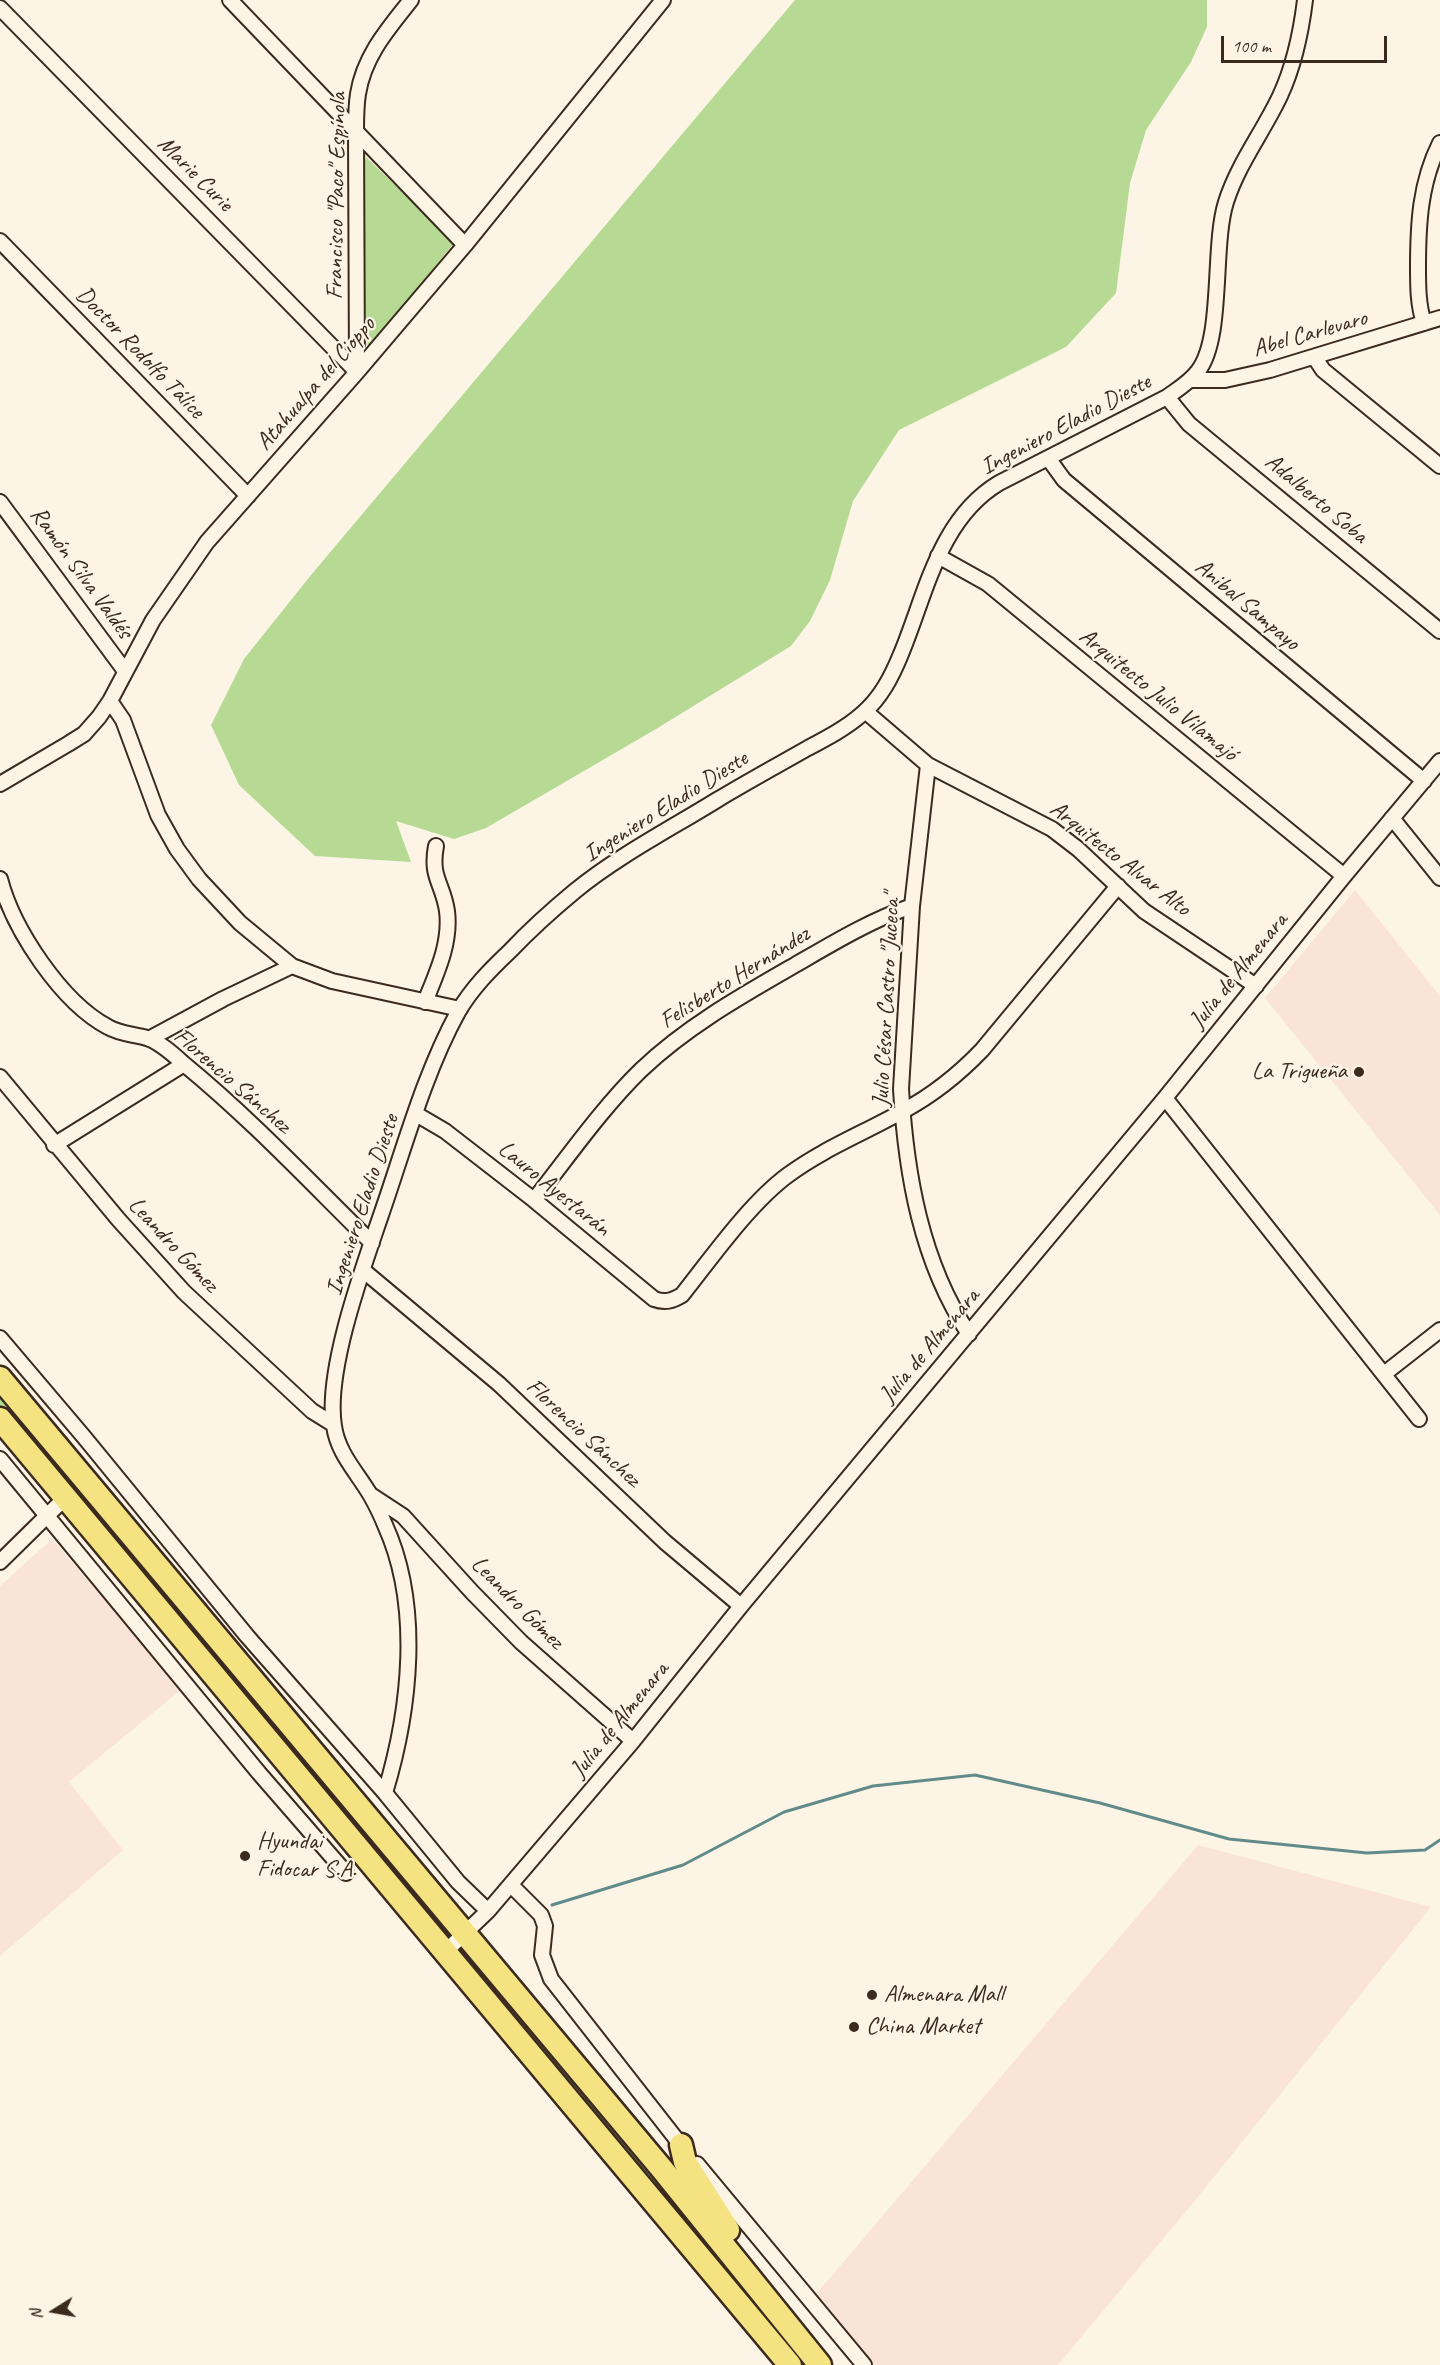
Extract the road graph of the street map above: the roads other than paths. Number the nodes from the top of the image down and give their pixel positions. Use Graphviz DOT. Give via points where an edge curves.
graph roads {
  1 [pos="230,0"];
  2 [pos="411,0"];
  3 [pos="663,0"];
  4 [pos="1305,0"];
  5 [pos="0,8"];
  6 [pos="356,132"];
  7 [pos="1440,143"];
  8 [pos="0,241"];
  9 [pos="465,245"];
  10 [pos="1440,318"];
  11 [pos="1424,323"];
  12 [pos="1315,358"];
  13 [pos="357,372"];
  14 [pos="1190,380"];
  15 [pos="1167,398"];
  16 [pos="1048,458"];
  17 [pos="1440,466"];
  18 [pos="248,496"];
  19 [pos="0,502"];
  20 [pos="938,556"];
  21 [pos="1440,631"];
  22 [pos="125,671"];
  23 [pos="110,701"];
  24 [pos="865,711"];
  25 [pos="1440,761"];
  26 [pos="928,765"];
  27 [pos="1424,781"];
  28 [pos="0,784"];
  29 [pos="1392,818"];
  30 [pos="435,846"];
  31 [pos="1344,876"];
  32 [pos="1440,878"];
  33 [pos="0,879"];
  34 [pos="1118,886"];
  35 [pos="912,906"];
  36 [pos="292,966"];
  37 [pos="1256,986"];
  38 [pos="425,1002"];
  39 [pos="460,1009"];
  40 [pos="149,1039"];
  41 [pos="184,1064"];
  42 [pos="0,1077"];
  43 [pos="1165,1098"];
  44 [pos="902,1112"];
  45 [pos="416,1114"];
  46 [pos="54,1145"];
  47 [pos="534,1200"];
  48 [pos="372,1243"];
  49 [pos="364,1271"];
  50 [pos="1440,1330"];
  51 [pos="969,1334"];
  52 [pos="0,1338"];
  53 [pos="1384,1374"];
  54 [pos="0,1378"];
  55 [pos="0,1419"];
  56 [pos="1419,1419"];
  57 [pos="333,1424"];
  58 [pos="0,1459"];
  59 [pos="370,1495"];
  60 [pos="65,1498"];
  61 [pos="48,1517"];
  62 [pos="0,1562"];
  63 [pos="741,1606"];
  64 [pos="633,1742"];
  65 [pos="385,1793"];
  66 [pos="346,1873"];
  67 [pos="511,1884"];
  68 [pos="488,1911"];
  69 [pos="465,1934"];
  70 [pos="445,1952"];
  71 [pos="681,2145"];
  72 [pos="789,2325"];
  73 [pos="790,2365"];
  74 [pos="820,2365"];
  75 [pos="864,2365"];
  1 -- 6 [label="street"];
  2 -- 6 [label="street, Francisco \"Paco\" Espínola" via="379,40 364,69"];
  3 -- 9 [label="street, Atahualpa del Cioppo"];
  4 -- 14 [label="street, Ingeniero Eladio Dieste" via="1290,74 1227,200 1219,239 1210,337 1200,369"];
  5 -- 13 [label="street, Marie Curie"];
  6 -- 9 [label="street"];
  6 -- 13 [label="street, Francisco \"Paco\" Espínola"];
  7 -- 11 [label="street" via="1421,198 1419,298"];
  8 -- 18 [label="street, Doctor Rodolfo Tálice"];
  9 -- 13 [label="street, Atahualpa del Cioppo"];
  10 -- 11 [label="street, Abel Carlevaro"];
  11 -- 12 [label="street, Abel Carlevaro"];
  12 -- 14 [label="street, Abel Carlevaro" via="1225,380"];
  12 -- 17 [label="street" via="1323,370"];
  13 -- 18 [label="street, Atahualpa del Cioppo"];
  14 -- 15 [label="street, Ingeniero Eladio Dieste"];
  15 -- 16 [label="street, Ingeniero Eladio Dieste"];
  15 -- 21 [label="street, Adalberto Soba" via="1189,424"];
  16 -- 20 [label="street, Ingeniero Eladio Dieste" via="978,497 957,521"];
  16 -- 27 [label="street, Anibal Sampayo" via="1064,480"];
  18 -- 22 [label="street, Atahualpa del Cioppo" via="178,582"];
  19 -- 22 [label="street, Ramón Silva Valdés"];
  20 -- 24 [label="street, Ingeniero Eladio Dieste" via="898,661 887,684"];
  20 -- 31 [label="street, Arquitecto Julio Vilamajó" via="988,584"];
  22 -- 23 [label="street, Atahualpa del Cioppo"];
  23 -- 28 [label="street, Atahualpa del Cioppo" via="84,734"];
  23 -- 36 [label="street" via="123,720 158,815 177,849 226,910"];
  24 -- 26 [label="street, Arquitecto Alvar Alto"];
  24 -- 39 [label="street, Ingeniero Eladio Dieste" via="576,890 474,987"];
  25 -- 27 [label="street, Julia de Almenara"];
  26 -- 34 [label="street, Arquitecto Alvar Alto" via="1052,829"];
  26 -- 35 [label="street, Julio César Castro \"Juceca\""];
  27 -- 29 [label="street, Julia de Almenara"];
  29 -- 31 [label="street, Julia de Almenara"];
  29 -- 32 [label="street"];
  30 -- 38 [label="street" via="433,869 447,909 448,936"];
  31 -- 37 [label="street, Julia de Almenara"];
  33 -- 40 [label="street, Florencio Sánchez" via="26,940 70,996 110,1028"];
  34 -- 37 [label="street, Arquitecto Alvar Alto" via="1144,911"];
  34 -- 44 [label="street" via="982,1050 950,1081"];
  35 -- 44 [label="street, Julio César Castro \"Juceca\""];
  35 -- 47 [label="street, Felisberto Hernández" via="888,914 701,1021 640,1071"];
  36 -- 38 [label="street" via="332,981"];
  36 -- 40 [label="street"];
  37 -- 43 [label="street, Julia de Almenara"];
  38 -- 39 [label="street"];
  39 -- 45 [label="street, Ingeniero Eladio Dieste" via="447,1032"];
  40 -- 41 [label="street, Florencio Sánchez"];
  41 -- 46 [label="street"];
  41 -- 48 [label="street, Florencio Sánchez" via="238,1111"];
  42 -- 46 [label="street, Leandro Gómez"];
  43 -- 51 [label="street, Julia de Almenara"];
  43 -- 53 [label="street"];
  44 -- 47 [label="street, Lauro Ayestarán" via="786,1176 674,1300 654,1299"];
  44 -- 51 [label="street, Julio César Castro \"Juceca\"" via="912,1180 929,1252 947,1298"];
  45 -- 47 [label="street, Lauro Ayestarán" via="445,1131"];
  45 -- 48 [label="street, Ingeniero Eladio Dieste"];
  46 -- 57 [label="street, Leandro Gómez" via="184,1292 312,1411"];
  48 -- 49 [label="street, Ingeniero Eladio Dieste"];
  49 -- 57 [label="street, Ingeniero Eladio Dieste" via="338,1365"];
  49 -- 63 [label="street, Florencio Sánchez" via="499,1384 665,1542"];
  50 -- 53 [label="street"];
  51 -- 63 [label="street, Julia de Almenara"];
  52 -- 65 [label="street" via="247,1636"];
  53 -- 56 [label="street"];
  54 -- 69 [label="highway"];
  55 -- 60 [label="highway"];
  57 -- 59 [label="street, Ingeniero Eladio Dieste" via="343,1456"];
  58 -- 61 [label="street"];
  59 -- 64 [label="street, Leandro Gómez" via="403,1516 521,1642"];
  59 -- 65 [label="street, Ingeniero Eladio Dieste" via="393,1544 408,1608 400,1723"];
  60 -- 61 [label="street"];
  60 -- 70 [label="highway"];
  61 -- 62 [label="street"];
  61 -- 66 [label="street"];
  63 -- 64 [label="street, Julia de Almenara"];
  64 -- 67 [label="street, Julia de Almenara"];
  65 -- 68 [label="street" via="458,1882"];
  67 -- 68 [label="street, Julia de Almenara"];
  67 -- 71 [label="street" via="541,1915 545,1926 542,1955 551,1979"];
  68 -- 69 [label="street, Julia de Almenara"];
  69 -- 70 [label="street, Julia de Almenara"];
  69 -- 72 [label="highway"];
  70 -- 73 [label="highway"];
  71 -- 72 [label="highway" via="685,2162"];
  71 -- 75 [label="street"];
  72 -- 74 [label="highway"];
}
